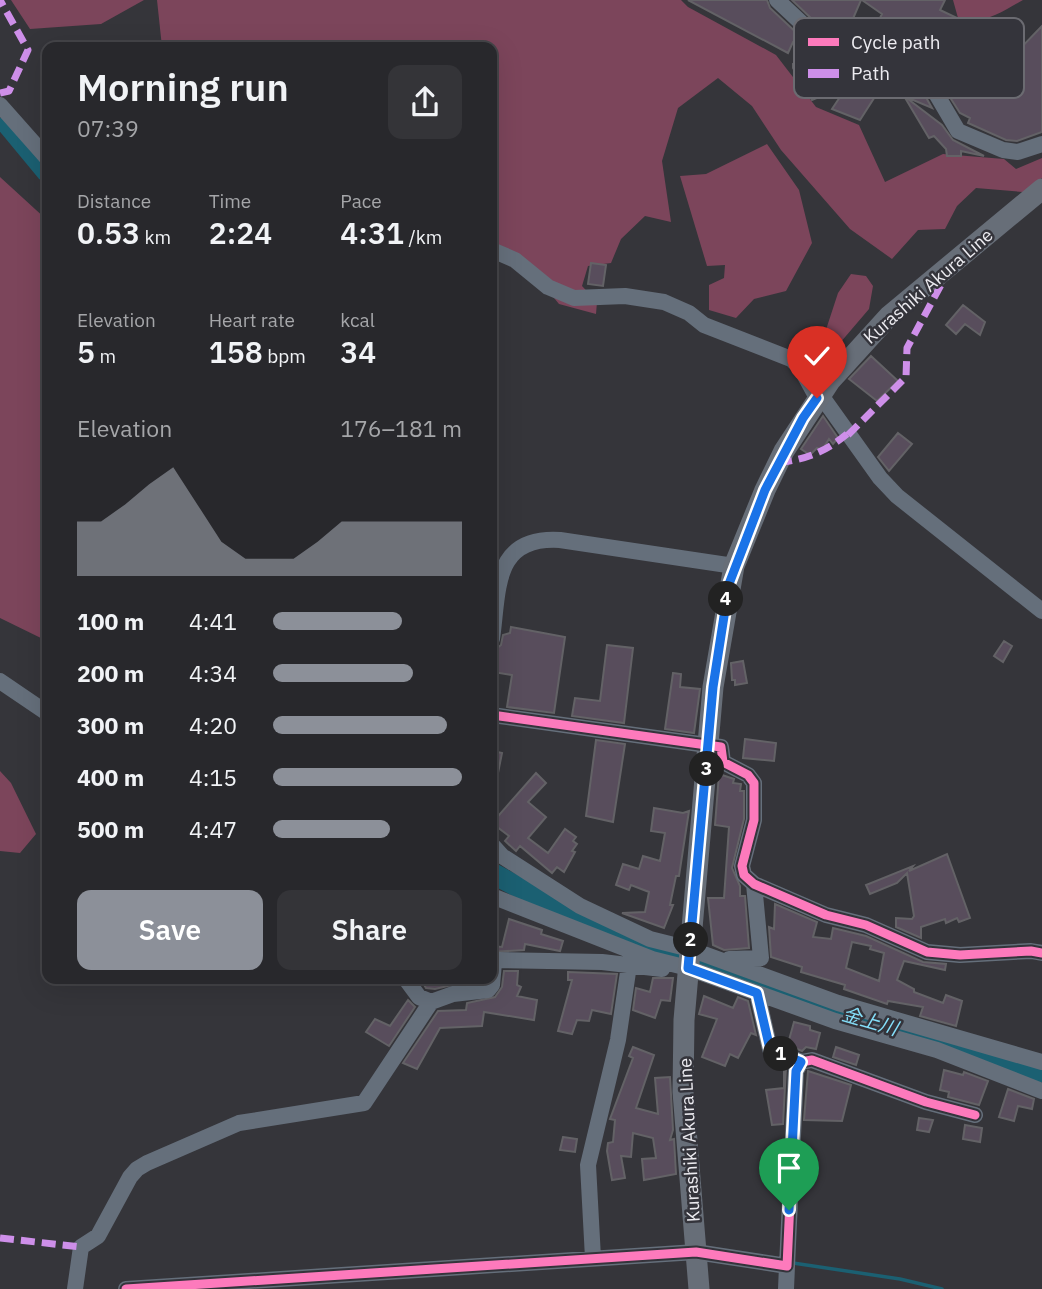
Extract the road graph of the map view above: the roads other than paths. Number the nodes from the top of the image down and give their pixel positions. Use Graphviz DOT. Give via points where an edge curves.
graph roads {
  1 [pos="777,0"];
  2 [pos="796,18"];
  3 [pos="939,98"];
  4 [pos="0,105"];
  5 [pos="1042,144"];
  6 [pos="42,152"];
  7 [pos="1042,189"];
  8 [pos="497,252"];
  9 [pos="819,396"];
  10 [pos="734,566"];
  11 [pos="497,603"];
  12 [pos="1042,611"];
  13 [pos="0,681"];
  14 [pos="42,710"];
  15 [pos="497,716"];
  16 [pos="709,747"];
  17 [pos="497,850"];
  18 [pos="754,884"];
  19 [pos="497,898"];
  20 [pos="1042,953"];
  21 [pos="719,959"];
  22 [pos="497,961"];
  23 [pos="687,962"];
  24 [pos="629,965"];
  25 [pos="409,984"];
  26 [pos="492,984"];
  27 [pos="757,993"];
  28 [pos="431,1002"];
  29 [pos="801,1062"];
  30 [pos="1042,1062"];
  31 [pos="1042,1091"];
  32 [pos="975,1115"];
  33 [pos="696,1251"];
  34 [pos="593,1258"];
  35 [pos="787,1266"];
  36 [pos="75,1289"];
  37 [pos="126,1289"];
  38 [pos="699,1289"];
  39 [pos="786,1289"];
  1 -- 2 [label="street"];
  3 -- 5 [label="street" via="958,131 1003,150 1018,152"];
  4 -- 6 [label="street"];
  7 -- 9 [label="main road, Kurashiki Akura Line" via="889,316"];
  8 -- 9 [label="street" via="515,260 548,287 575,298 625,296 664,302 689,313 704,325 791,359"];
  9 -- 10 [label="main road, Kurashiki Akura Line" via="765,490"];
  9 -- 12 [label="street" via="897,496"];
  10 -- 11 [label="street" via="560,540 539,542 507,558"];
  10 -- 16 [label="main road, Kurashiki Akura Line" via="718,651"];
  13 -- 14 [label="street"];
  15 -- 16 [label="street"];
  16 -- 18 [label="street" via="721,747 723,762 754,783 754,820 742,866"];
  16 -- 23 [label="main road, Kurashiki Akura Line"];
  17 -- 23 [label="street" via="580,906"];
  18 -- 20 [label="street" via="927,952"];
  18 -- 21 [label="street" via="761,958"];
  19 -- 23 [label="street"];
  21 -- 23 [label="street"];
  21 -- 30 [label="street" via="838,1003"];
  22 -- 24 [label="street"];
  23 -- 24 [label="street" via="675,971"];
  23 -- 27 [label="street"];
  23 -- 33 [label="main road, Kurashiki Akura Line" via="683,1092"];
  24 -- 34 [label="street" via="618,1040 588,1165"];
  25 -- 28 [label="street" via="419,997"];
  26 -- 28 [label="street" via="488,990"];
  27 -- 29 [label="street" via="770,1049"];
  27 -- 31 [label="street" via="937,1050"];
  28 -- 36 [label="street" via="364,1103 239,1123 136,1168 98,1236 82,1247"];
  29 -- 32 [label="street" via="812,1060 916,1099"];
  29 -- 35 [label="street" via="796,1071"];
  33 -- 34 [label="street"];
  33 -- 35 [label="street"];
  33 -- 38 [label="main road, Kurashiki Akura Line"];
  34 -- 37 [label="street"];
  35 -- 39 [label="street"];
}
